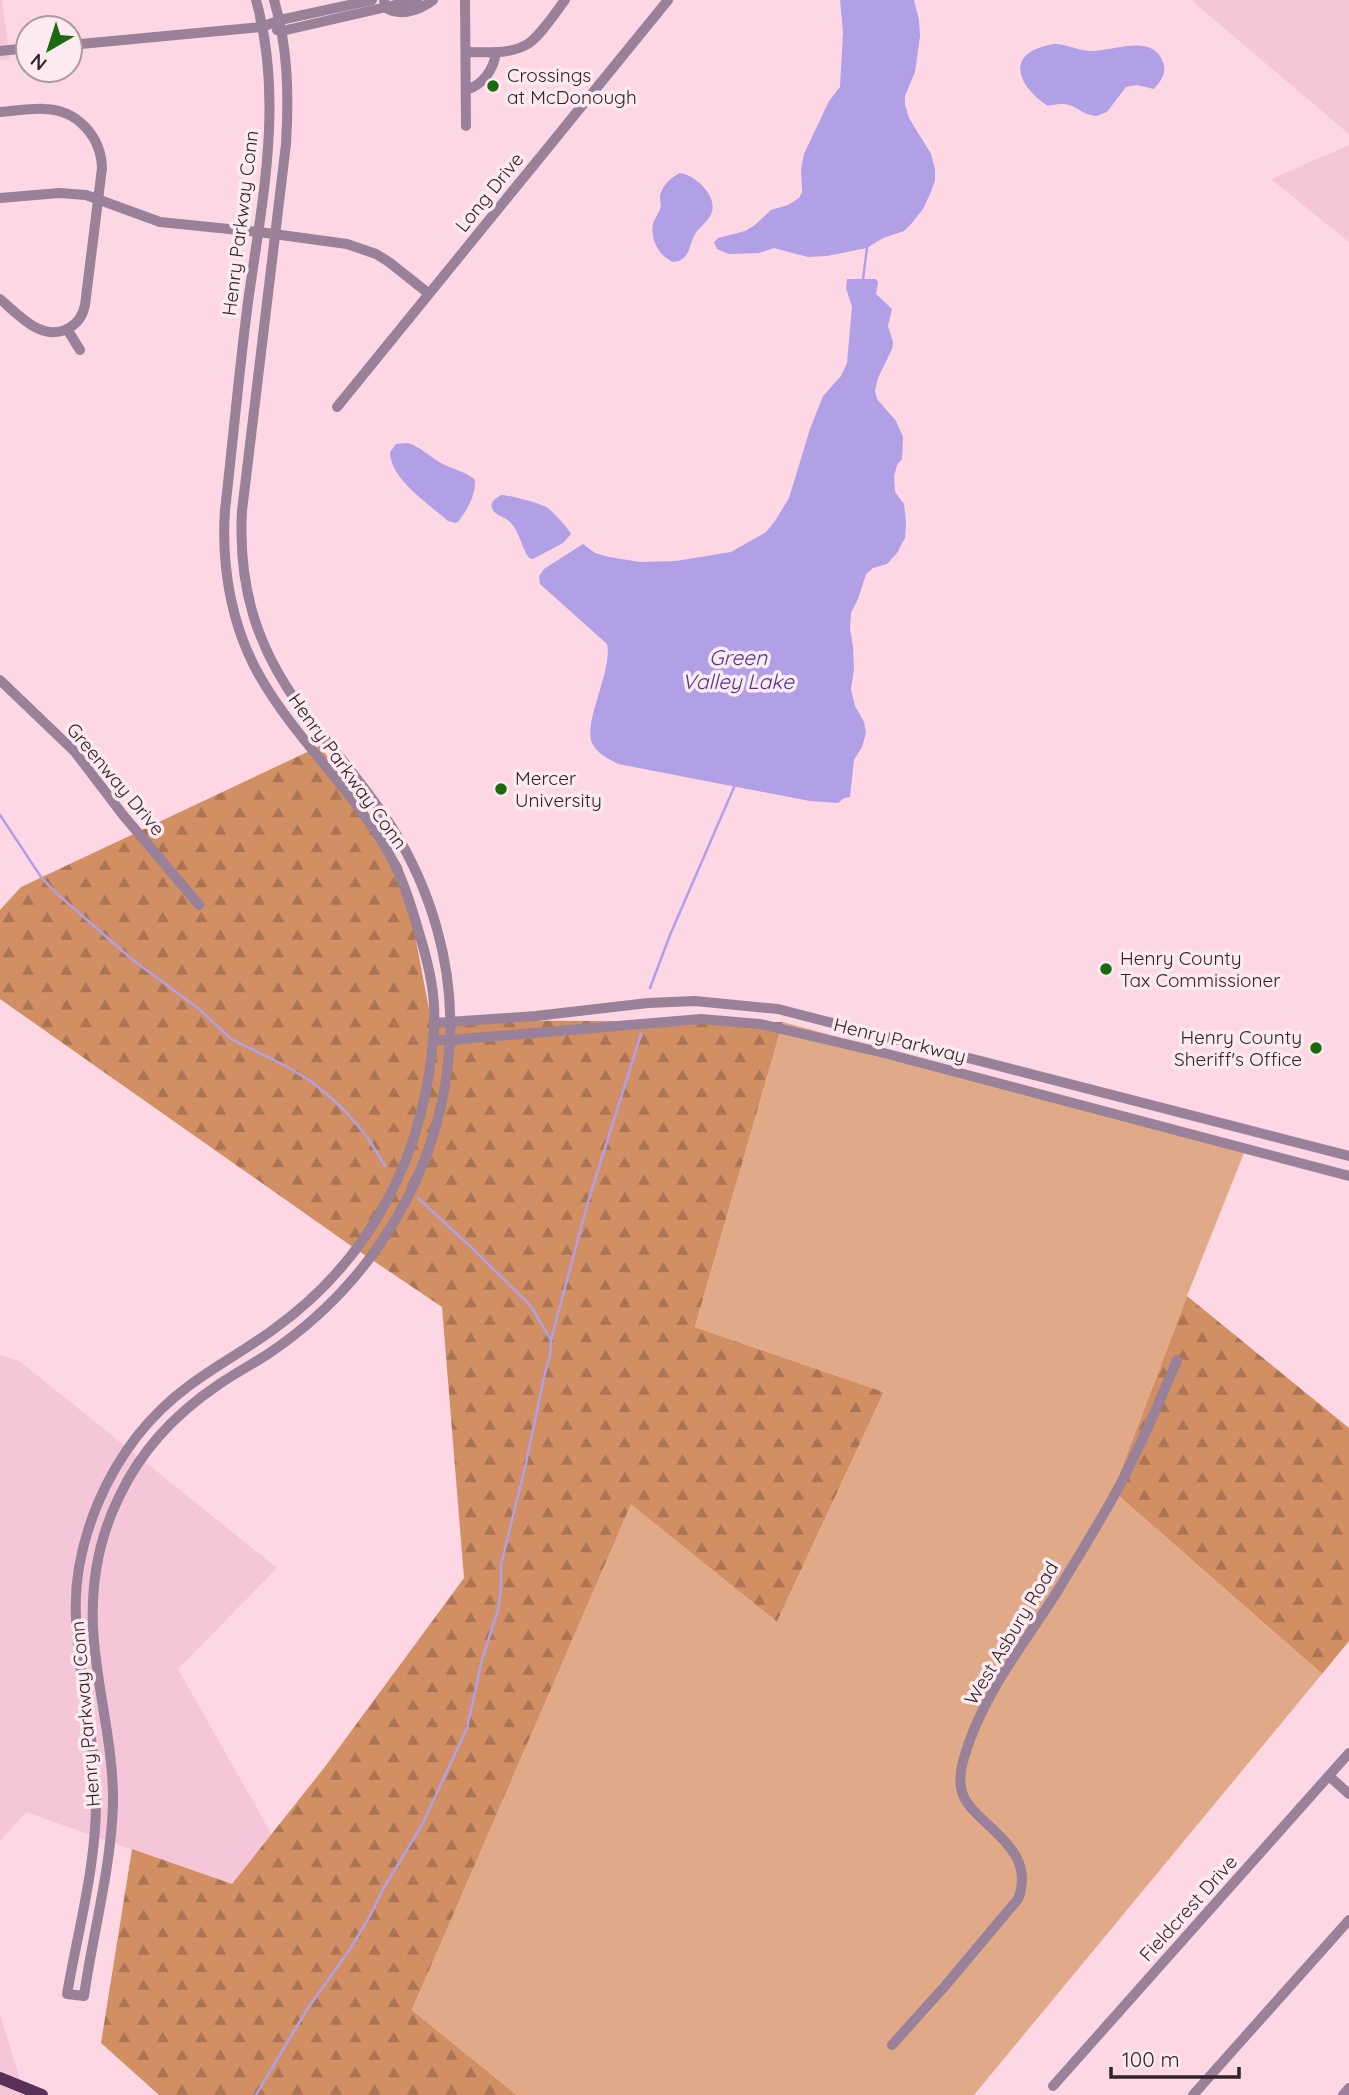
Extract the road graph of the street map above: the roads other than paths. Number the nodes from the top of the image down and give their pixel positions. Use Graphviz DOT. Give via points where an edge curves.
graph roads {
  1 [pos="256,0"];
  2 [pos="274,0"];
  3 [pos="372,0"];
  4 [pos="433,0"];
  5 [pos="466,0"];
  6 [pos="565,0"];
  7 [pos="668,0"];
  8 [pos="413,3"];
  9 [pos="385,4"];
  10 [pos="340,12"];
  11 [pos="281,25"];
  12 [pos="262,27"];
  13 [pos="84,44"];
  14 [pos="466,52"];
  15 [pos="496,52"];
  16 [pos="466,90"];
  17 [pos="0,112"];
  18 [pos="466,125"];
  19 [pos="0,198"];
  20 [pos="98,198"];
  21 [pos="259,232"];
  22 [pos="275,234"];
  23 [pos="428,293"];
  24 [pos="0,299"];
  25 [pos="66,329"];
  26 [pos="80,350"];
  27 [pos="337,407"];
  28 [pos="0,680"];
  29 [pos="199,905"];
  30 [pos="450,1022"];
  31 [pos="434,1023"];
  32 [pos="433,1040"];
  33 [pos="450,1040"];
  34 [pos="1349,1156"];
  35 [pos="1349,1176"];
  36 [pos="1177,1360"];
  37 [pos="1349,1753"];
  38 [pos="1329,1776"];
  39 [pos="1349,1794"];
  40 [pos="1349,1920"];
  41 [pos="892,2045"];
  42 [pos="0,2078"];
  43 [pos="1054,2086"];
  44 [pos="1349,2088"];
  45 [pos="19,2091"];
  46 [pos="42,2095"];
  47 [pos="1194,2095"];
  48 [pos="1343,2095"];
  1 -- 12 [label="street, Henry Parkway Conn"];
  2 -- 11 [label="street, Henry Parkway Conn"];
  3 -- 10 [label="street"];
  4 -- 8 [label="street" via="425,7"];
  5 -- 14 [label="street"];
  6 -- 15 [label="street" via="527,44"];
  7 -- 23 [label="street, Long Drive"];
  8 -- 9 [label="street" via="397,13"];
  9 -- 10 [label="street"];
  10 -- 11 [label="street"];
  11 -- 12 [label="street"];
  11 -- 22 [label="street, Henry Parkway Conn" via="288,112"];
  12 -- 13 [label="street"];
  12 -- 21 [label="street, Henry Parkway Conn" via="271,105"];
  14 -- 15 [label="street"];
  14 -- 16 [label="street"];
  15 -- 16 [label="street" via="492,68 478,85"];
  16 -- 18 [label="street"];
  17 -- 20 [label="street" via="52,109 83,124 100,153"];
  19 -- 20 [label="street" via="66,193"];
  20 -- 21 [label="street" via="160,222"];
  20 -- 25 [label="street" via="85,308"];
  21 -- 22 [label="street"];
  21 -- 31 [label="street, Henry Parkway Conn" via="225,510 229,588 243,640 263,682 393,862 431,971"];
  22 -- 23 [label="street" via="359,247 389,262"];
  22 -- 30 [label="street, Henry Parkway Conn" via="242,510 241,558 247,593 264,646 280,675 410,857 441,944"];
  23 -- 27 [label="street, Long Drive"];
  24 -- 25 [label="street" via="38,329"];
  25 -- 26 [label="street"];
  28 -- 29 [label="street, Greenway Drive" via="75,752"];
  30 -- 31 [label="street, Henry Parkway"];
  30 -- 33 [label="street, Henry Parkway Conn"];
  30 -- 34 [label="street, Henry Parkway" via="648,1003 695,1001 768,1007"];
  31 -- 32 [label="street, Henry Parkway Conn"];
  32 -- 33 [label="street, Henry Parkway"];
  32 -- 33 [label="street, Henry Parkway Conn" via="422,1114 402,1171 354,1253 293,1315 173,1397 123,1454 97,1504 82,1555 76,1618 95,1769 95,1829 68,1994 84,1996 113,1802 92,1598 106,1527 132,1471 170,1423 320,1314 376,1251 425,1161 441,1103"];
  33 -- 35 [label="street, Henry Parkway" via="691,1020 760,1024"];
  36 -- 41 [label="street, West Asbury Road" via="1121,1483 1002,1676 964,1758 960,1782 965,1800 1021,1865 1023,1886 1018,1899"];
  37 -- 38 [label="street, Fieldcrest Drive"];
  38 -- 39 [label="street"];
  38 -- 43 [label="street, Fieldcrest Drive"];
  40 -- 47 [label="street"];
  42 -- 45 [label="main road"];
  44 -- 48 [label="street"];
  45 -- 46 [label="main road"];
}
